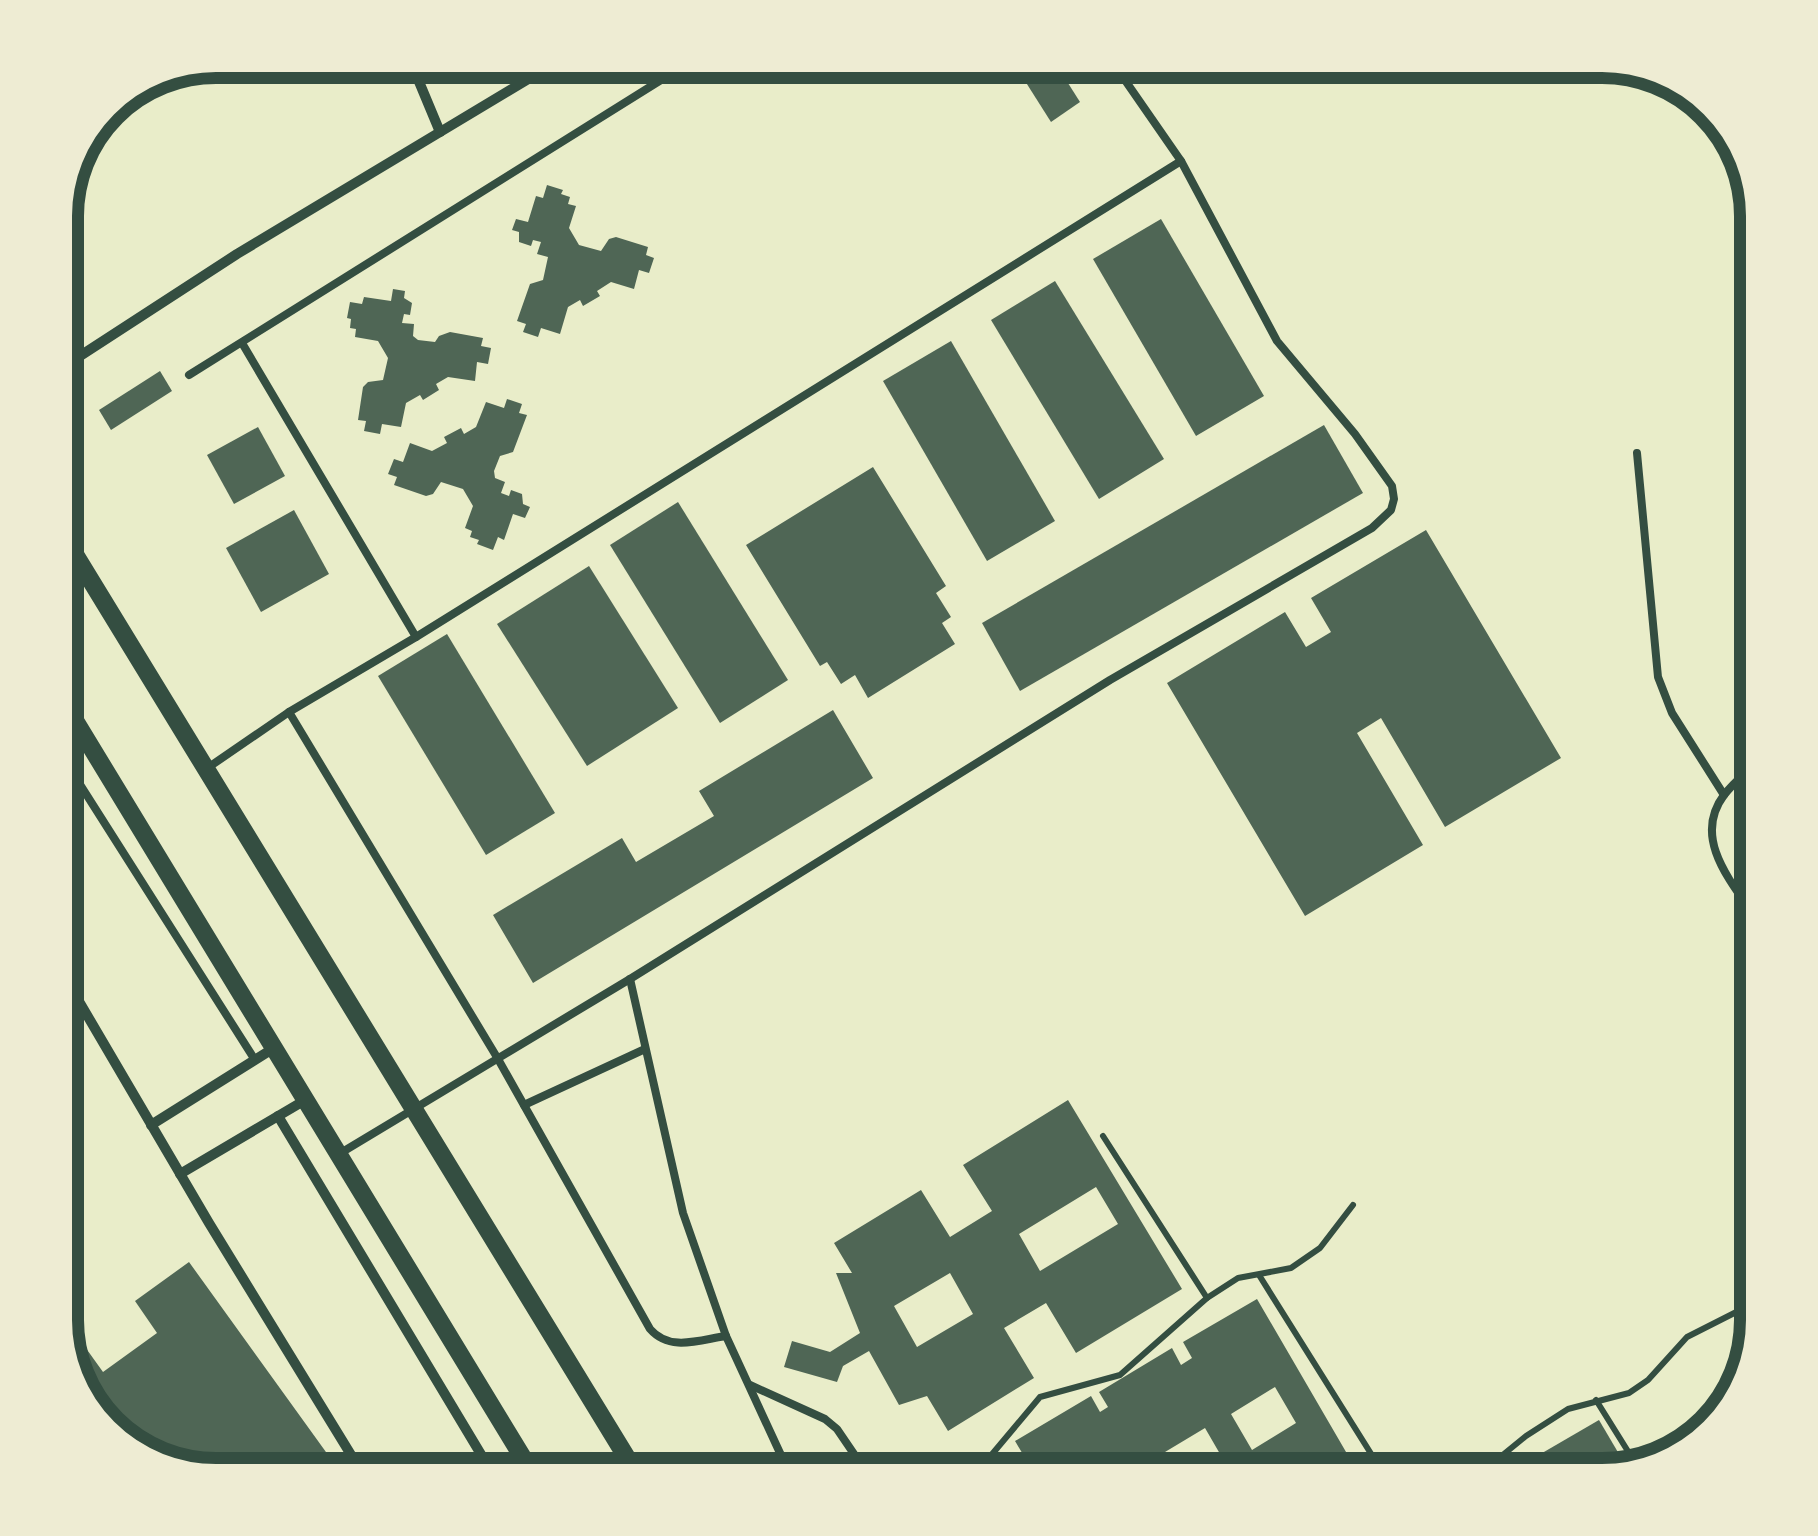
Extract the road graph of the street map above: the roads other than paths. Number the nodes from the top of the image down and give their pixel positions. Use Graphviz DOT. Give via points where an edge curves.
graph roads {
  1 [pos="418,78"];
  2 [pos="530,78"];
  3 [pos="665,78"];
  4 [pos="1123,78"];
  5 [pos="440,132"];
  6 [pos="1180,161"];
  7 [pos="242,343"];
  8 [pos="78,357"];
  9 [pos="189,375"];
  10 [pos="1638,454"];
  11 [pos="78,559"];
  12 [pos="416,637"];
  13 [pos="290,712"];
  14 [pos="78,726"];
  15 [pos="206,768"];
  16 [pos="1740,779"];
  17 [pos="78,781"];
  18 [pos="1724,795"];
  19 [pos="1740,894"];
  20 [pos="630,980"];
  21 [pos="78,1000"];
  22 [pos="274,1048"];
  23 [pos="646,1049"];
  24 [pos="255,1060"];
  25 [pos="498,1060"];
  26 [pos="306,1099"];
  27 [pos="524,1105"];
  28 [pos="414,1108"];
  29 [pos="278,1116"];
  30 [pos="151,1125"];
  31 [pos="339,1154"];
  32 [pos="180,1174"];
  33 [pos="726,1336"];
  34 [pos="750,1385"];
  35 [pos="353,1458"];
  36 [pos="483,1458"];
  37 [pos="523,1458"];
  38 [pos="627,1458"];
  39 [pos="784,1458"];
  40 [pos="856,1458"];
  1 -- 5 [label="street"];
  2 -- 5 [label="street"];
  3 -- 7 [label="lane"];
  4 -- 6 [label="lane"];
  5 -- 8 [label="street"];
  6 -- 12 [label="lane"];
  6 -- 20 [label="lane" via="1277,341 1392,486 1391,510 1372,528 1110,680"];
  7 -- 9 [label="lane"];
  7 -- 12 [label="lane"];
  10 -- 18 [label="lane" via="1658,676 1672,713"];
  11 -- 15 [label="street"];
  12 -- 13 [label="lane"];
  13 -- 15 [label="lane"];
  13 -- 25 [label="lane"];
  14 -- 22 [label="street"];
  15 -- 28 [label="street"];
  16 -- 18 [label="lane"];
  17 -- 24 [label="lane"];
  18 -- 19 [label="lane" via="1711,818 1711,840"];
  20 -- 23 [label="lane"];
  20 -- 25 [label="lane"];
  21 -- 30 [label="street"];
  22 -- 24 [label="street"];
  22 -- 26 [label="street"];
  23 -- 27 [label="lane"];
  23 -- 33 [label="lane" via="676,1188"];
  24 -- 30 [label="street"];
  25 -- 27 [label="lane"];
  25 -- 28 [label="lane"];
  26 -- 29 [label="street"];
  26 -- 31 [label="street"];
  27 -- 33 [label="lane" via="657,1337 676,1344"];
  28 -- 31 [label="lane"];
  28 -- 38 [label="street"];
  29 -- 32 [label="street"];
  29 -- 36 [label="street"];
  30 -- 32 [label="street"];
  31 -- 37 [label="street"];
  32 -- 35 [label="street"];
  33 -- 34 [label="lane"];
  34 -- 39 [label="lane"];
  34 -- 40 [label="lane" via="825,1419"];
}
